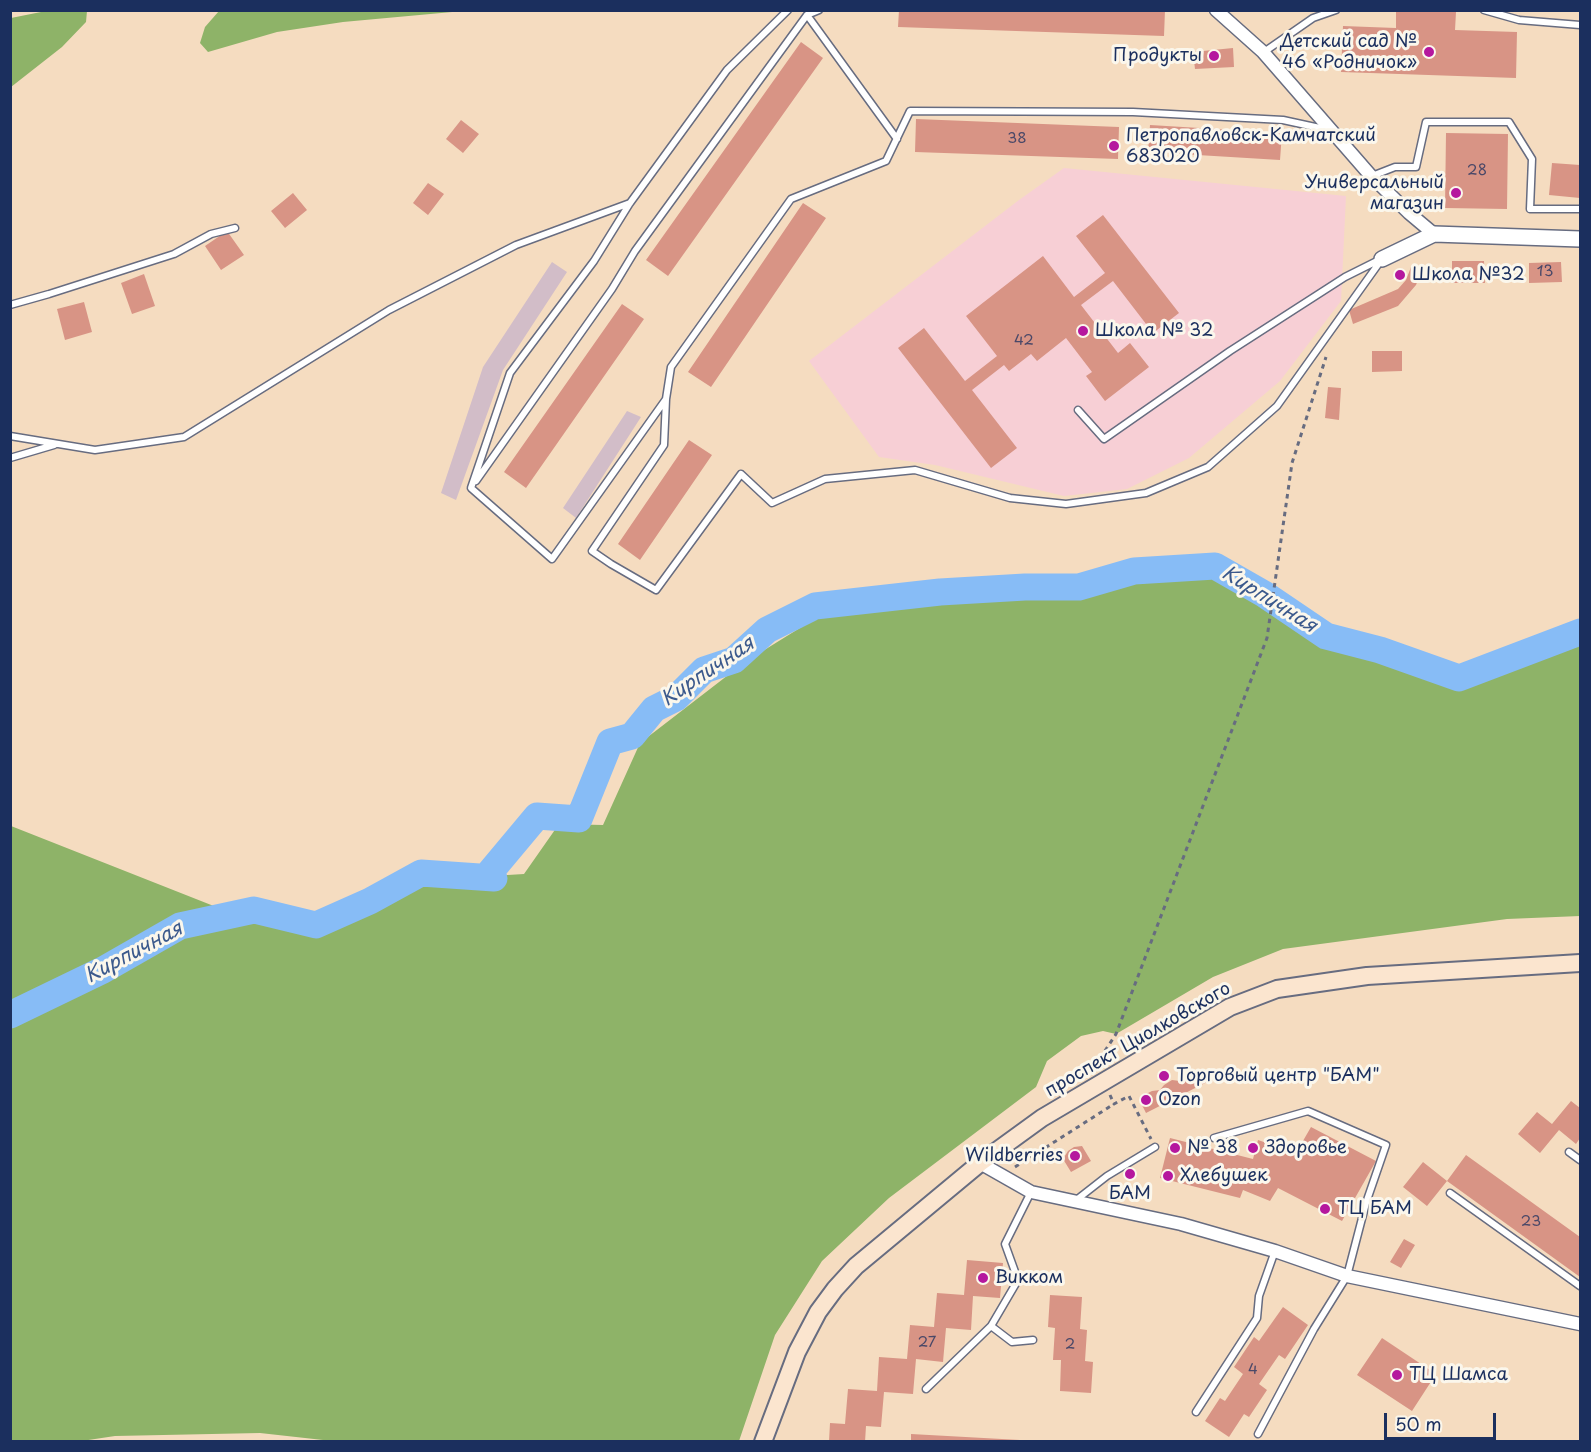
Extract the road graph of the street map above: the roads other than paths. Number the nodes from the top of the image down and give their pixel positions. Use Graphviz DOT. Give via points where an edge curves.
graph roads {
  1 [pos="788,10"];
  2 [pos="819,10"];
  3 [pos="1216,10"];
  4 [pos="1336,10"];
  5 [pos="1484,10"];
  6 [pos="807,15"];
  7 [pos="1581,25"];
  8 [pos="1263,52"];
  9 [pos="1332,131"];
  10 [pos="897,139"];
  11 [pos="1371,176"];
  12 [pos="630,203"];
  13 [pos="1581,209"];
  14 [pos="235,228"];
  15 [pos="1434,234"];
  16 [pos="1581,239"];
  17 [pos="1382,259"];
  18 [pos="10,305"];
  19 [pos="666,399"];
  20 [pos="1078,410"];
  21 [pos="10,436"];
  22 [pos="57,444"];
  23 [pos="10,458"];
  24 [pos="471,488"];
  25 [pos="1581,963"];
  26 [pos="1214,1138"];
  27 [pos="1155,1147"];
  28 [pos="1569,1152"];
  29 [pos="1581,1160"];
  30 [pos="980,1163"];
  31 [pos="1030,1192"];
  32 [pos="1450,1193"];
  33 [pos="1074,1201"];
  34 [pos="1275,1251"];
  35 [pos="1347,1276"];
  36 [pos="1581,1286"];
  37 [pos="1581,1324"];
  38 [pos="991,1326"];
  39 [pos="1033,1341"];
  40 [pos="926,1389"];
  41 [pos="1196,1412"];
  42 [pos="1258,1434"];
  43 [pos="763,1442"];
  1 -- 12 [label="lane" via="728,70"];
  2 -- 6 [label="lane"];
  3 -- 8 [label="street"];
  4 -- 8 [label="lane" via="1313,18"];
  5 -- 7 [label="lane" via="1519,20"];
  6 -- 10 [label="lane"];
  6 -- 24 [label="lane" via="635,251"];
  8 -- 9 [label="street"];
  9 -- 10 [label="lane" via="1283,120 1145,113 910,111"];
  9 -- 11 [label="street"];
  10 -- 19 [label="lane" via="886,161 791,198 671,367"];
  11 -- 13 [label="lane" via="1395,167 1416,167 1426,122 1509,122 1532,159 1530,209"];
  11 -- 15 [label="street"];
  12 -- 22 [label="lane" via="516,245 389,310 184,437 94,450"];
  12 -- 24 [label="lane" via="594,261 510,373"];
  14 -- 18 [label="lane" via="211,234 174,254"];
  15 -- 16 [label="street"];
  15 -- 17 [label="street"];
  17 -- 19 [label="lane" via="1277,406 1208,467 1146,494 1066,504 1010,498 915,471 825,479 772,502 741,474 656,590 592,551 664,445"];
  17 -- 20 [label="lane" via="1344,277 1104,439"];
  19 -- 24 [label="lane" via="552,559"];
  21 -- 22 [label="lane"];
  22 -- 23 [label="lane"];
  25 -- 30 [label="main road, проспект Циолковского" via="1367,976 1277,989 1230,1007 1042,1118"];
  26 -- 35 [label="lane" via="1308,1111 1386,1145"];
  27 -- 33 [label="lane"];
  28 -- 29 [label="lane"];
  30 -- 31 [label="street"];
  30 -- 43 [label="main road, проспект Циолковского" via="856,1266 835,1289 797,1352"];
  31 -- 33 [label="street"];
  31 -- 38 [label="lane" via="1005,1244 1018,1280"];
  32 -- 36 [label="lane"];
  33 -- 34 [label="street" via="1181,1224"];
  34 -- 35 [label="street"];
  34 -- 41 [label="lane" via="1259,1296 1257,1318"];
  35 -- 37 [label="street"];
  35 -- 42 [label="lane"];
  38 -- 39 [label="lane" via="1012,1341"];
  38 -- 40 [label="lane"];
}
